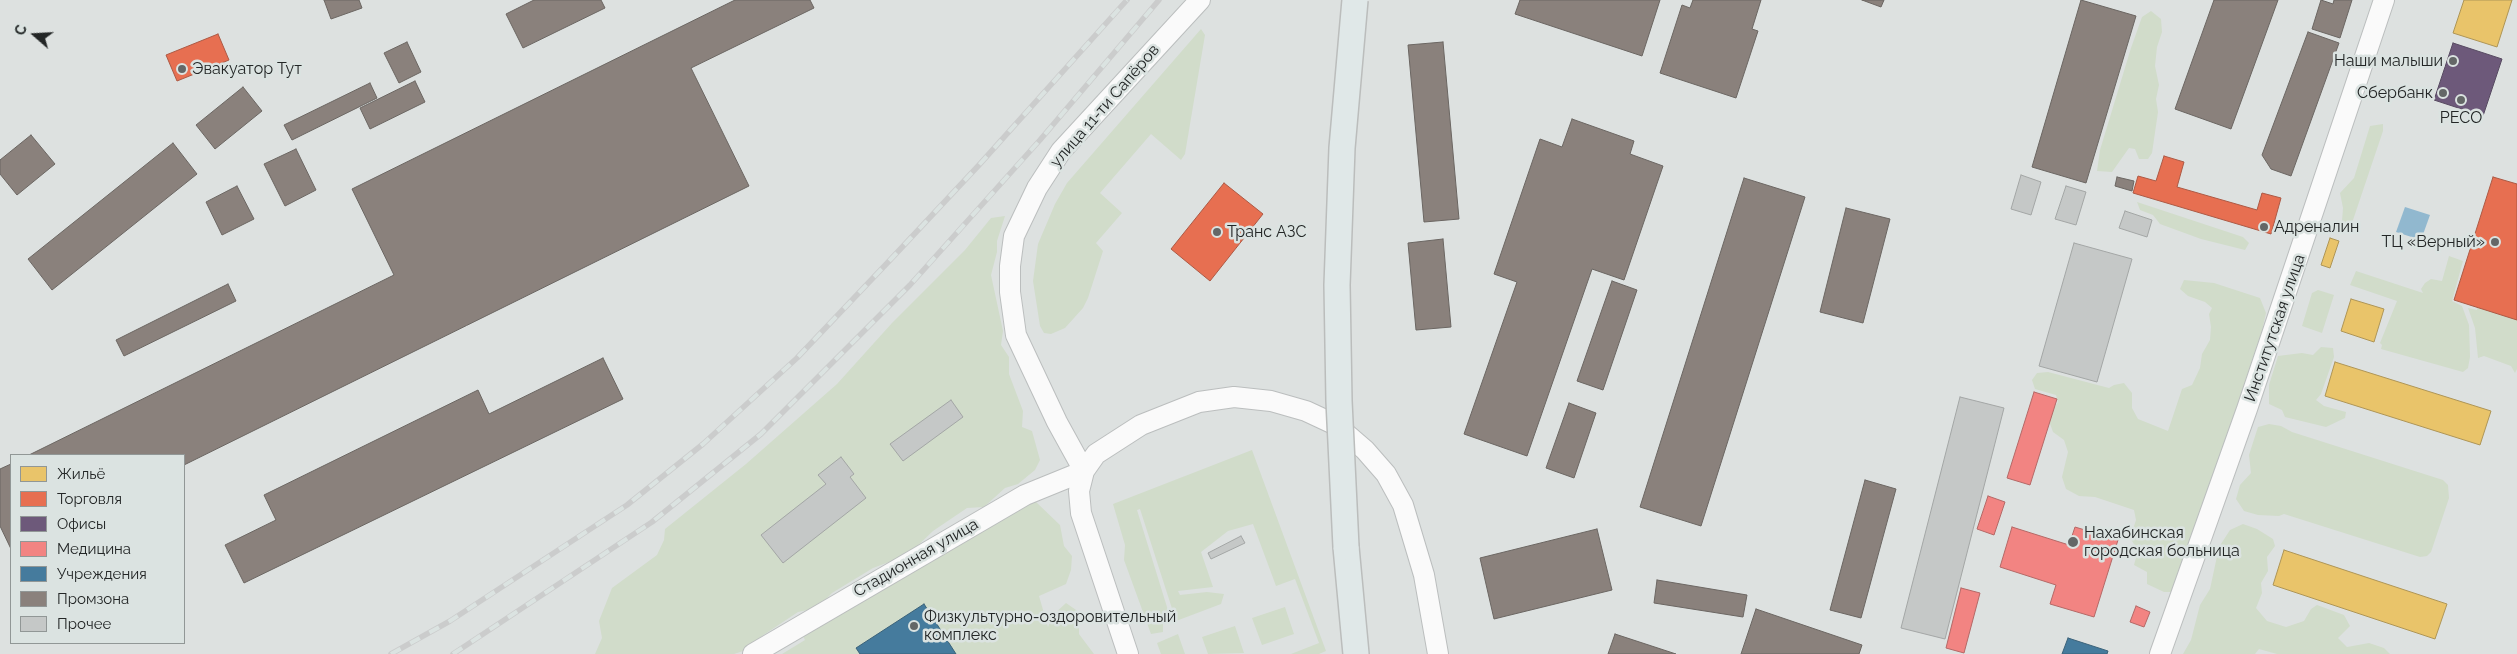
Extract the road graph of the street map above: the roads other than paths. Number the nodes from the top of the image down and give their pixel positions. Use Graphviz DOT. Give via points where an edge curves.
graph roads {
  1 [pos="1200,0"];
  2 [pos="1355,0"];
  3 [pos="2384,0"];
  4 [pos="1084,471"];
  5 [pos="753,654"];
  6 [pos="1128,654"];
  7 [pos="1356,654"];
  8 [pos="1438,654"];
  9 [pos="2160,654"];
  1 -- 4 [label="street, улица 11-ти Сапёров" via="1061,151 1036,188 1014,236 1010,292 1016,335"];
  2 -- 7 [label="main road, bridge" via="1342,148 1337,284 1346,547"];
  3 -- 9 [label="street, Институтская улица" via="2247,409"];
  4 -- 5 [label="street, Стадионная улица" via="1025,495"];
  4 -- 6 [label="street" via="1079,491 1081,513"];
  4 -- 8 [label="street" via="1096,454 1119,438 1141,425 1199,402 1234,397 1271,401 1306,411 1336,425 1386,474 1403,506 1424,575"];
}
